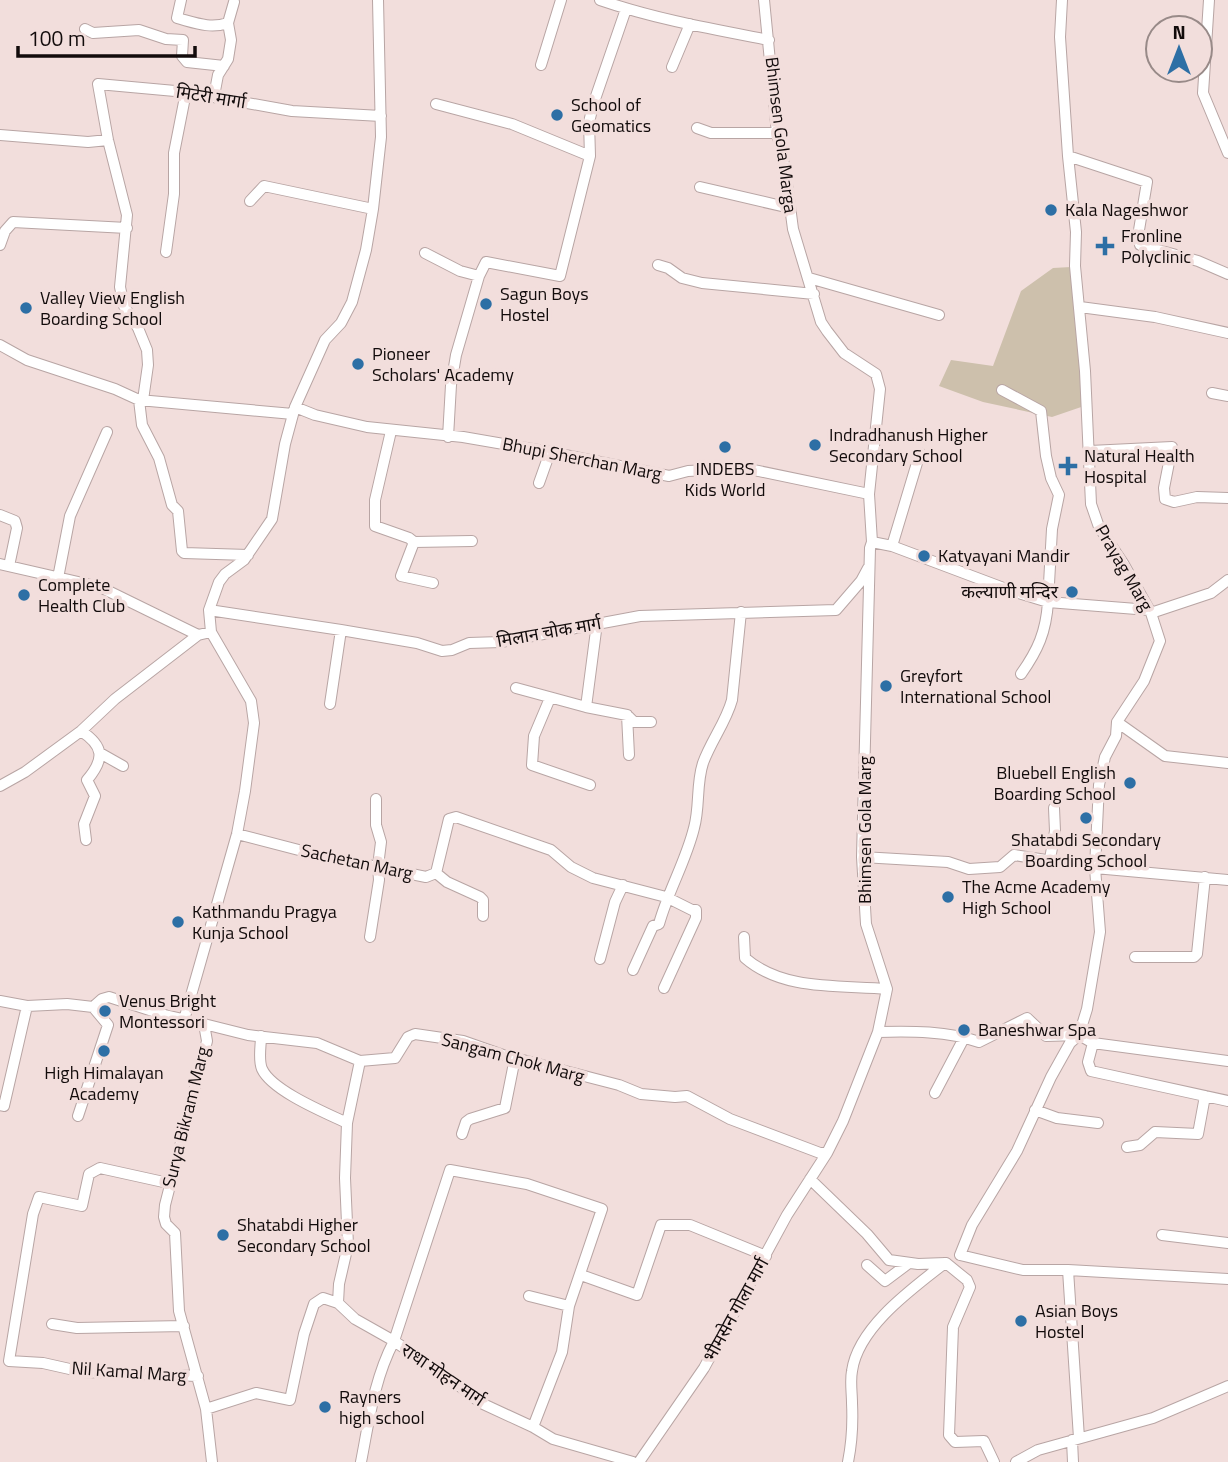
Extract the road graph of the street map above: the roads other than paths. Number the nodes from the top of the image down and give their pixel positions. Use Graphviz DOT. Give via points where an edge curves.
graph roads {
  1 [pos="181,0"];
  2 [pos="378,0"];
  3 [pos="561,0"];
  4 [pos="600,0"];
  5 [pos="764,0"];
  6 [pos="1062,0"];
  7 [pos="1209,0"];
  8 [pos="234,2"];
  9 [pos="626,9"];
  10 [pos="228,23"];
  11 [pos="690,24"];
  12 [pos="85,29"];
  13 [pos="769,40"];
  14 [pos="541,65"];
  15 [pos="224,66"];
  16 [pos="672,66"];
  17 [pos="186,92"];
  18 [pos="214,96"];
  19 [pos="436,104"];
  20 [pos="381,116"];
  21 [pos="696,128"];
  22 [pos="777,133"];
  23 [pos="0,135"];
  24 [pos="108,140"];
  25 [pos="1228,153"];
  26 [pos="590,156"];
  27 [pos="1068,156"];
  28 [pos="699,187"];
  29 [pos="250,201"];
  30 [pos="790,208"];
  31 [pos="373,209"];
  32 [pos="127,228"];
  33 [pos="2,231"];
  34 [pos="0,245"];
  35 [pos="166,252"];
  36 [pos="425,253"];
  37 [pos="658,265"];
  38 [pos="1228,274"];
  39 [pos="479,276"];
  40 [pos="809,278"];
  41 [pos="814,294"];
  42 [pos="1080,307"];
  43 [pos="939,316"];
  44 [pos="1228,333"];
  45 [pos="0,345"];
  46 [pos="1002,390"];
  47 [pos="1212,393"];
  48 [pos="1228,396"];
  49 [pos="141,400"];
  50 [pos="294,410"];
  51 [pos="391,431"];
  52 [pos="107,432"];
  53 [pos="448,437"];
  54 [pos="1090,451"];
  55 [pos="550,452"];
  56 [pos="919,453"];
  57 [pos="540,483"];
  58 [pos="869,494"];
  59 [pos="1228,498"];
  60 [pos="0,515"];
  61 [pos="414,541"];
  62 [pos="472,541"];
  63 [pos="872,542"];
  64 [pos="892,546"];
  65 [pos="248,555"];
  66 [pos="5,565"];
  67 [pos="870,565"];
  68 [pos="58,578"];
  69 [pos="1228,580"];
  70 [pos="433,583"];
  71 [pos="1045,601"];
  72 [pos="209,610"];
  73 [pos="1150,611"];
  74 [pos="741,612"];
  75 [pos="597,623"];
  76 [pos="341,630"];
  77 [pos="211,632"];
  78 [pos="198,635"];
  79 [pos="1021,674"];
  80 [pos="516,688"];
  81 [pos="550,698"];
  82 [pos="330,704"];
  83 [pos="586,707"];
  84 [pos="627,715"];
  85 [pos="650,722"];
  86 [pos="1117,722"];
  87 [pos="81,731"];
  88 [pos="100,753"];
  89 [pos="629,755"];
  90 [pos="1228,763"];
  91 [pos="123,766"];
  92 [pos="590,785"];
  93 [pos="0,786"];
  94 [pos="376,799"];
  95 [pos="1054,808"];
  96 [pos="237,834"];
  97 [pos="86,840"];
  98 [pos="862,857"];
  99 [pos="378,866"];
  100 [pos="1095,868"];
  101 [pos="436,873"];
  102 [pos="1205,877"];
  103 [pos="1228,880"];
  104 [pos="623,886"];
  105 [pos="666,897"];
  106 [pos="483,916"];
  107 [pos="370,937"];
  108 [pos="744,937"];
  109 [pos="1135,957"];
  110 [pos="600,959"];
  111 [pos="633,970"];
  112 [pos="664,988"];
  113 [pos="887,989"];
  114 [pos="0,1000"];
  115 [pos="27,1006"];
  116 [pos="93,1007"];
  117 [pos="184,1020"];
  118 [pos="204,1024"];
  119 [pos="878,1032"];
  120 [pos="1079,1035"];
  121 [pos="261,1036"];
  122 [pos="964,1038"];
  123 [pos="1093,1042"];
  124 [pos="515,1058"];
  125 [pos="360,1061"];
  126 [pos="1228,1061"];
  127 [pos="935,1093"];
  128 [pos="1205,1096"];
  129 [pos="1228,1101"];
  130 [pos="0,1105"];
  131 [pos="1035,1110"];
  132 [pos="78,1116"];
  133 [pos="347,1123"];
  134 [pos="1098,1123"];
  135 [pos="462,1134"];
  136 [pos="1127,1147"];
  137 [pos="827,1153"];
  138 [pos="810,1179"];
  139 [pos="169,1183"];
  140 [pos="1162,1235"];
  141 [pos="1228,1243"];
  142 [pos="960,1255"];
  143 [pos="766,1256"];
  144 [pos="909,1263"];
  145 [pos="946,1263"];
  146 [pos="867,1265"];
  147 [pos="1068,1270"];
  148 [pos="582,1275"];
  149 [pos="1228,1279"];
  150 [pos="529,1296"];
  151 [pos="338,1303"];
  152 [pos="569,1306"];
  153 [pos="52,1324"];
  154 [pos="184,1326"];
  155 [pos="394,1341"];
  156 [pos="5,1360"];
  157 [pos="198,1376"];
  158 [pos="1228,1386"];
  159 [pos="206,1409"];
  160 [pos="533,1427"];
  161 [pos="1076,1439"];
  162 [pos="212,1462"];
  163 [pos="361,1462"];
  164 [pos="633,1462"];
  165 [pos="639,1462"];
  166 [pos="848,1462"];
  167 [pos="994,1462"];
  168 [pos="1016,1462"];
  169 [pos="1073,1462"];
  1 -- 10 [label="street" via="177,18 205,26"];
  2 -- 20 [label="street"];
  3 -- 14 [label="street"];
  4 -- 9 [label="street"];
  5 -- 13 [label="street"];
  6 -- 27 [label="street, Prayag Marg"];
  7 -- 25 [label="street" via="1203,93"];
  8 -- 10 [label="street"];
  9 -- 11 [label="street"];
  9 -- 26 [label="street" via="589,122"];
  10 -- 15 [label="street" via="231,40"];
  11 -- 13 [label="street"];
  11 -- 16 [label="street"];
  12 -- 15 [label="street" via="93,33 139,30 183,40 182,56 187,62"];
  13 -- 22 [label="street, Bhimsen Gola Marga"];
  15 -- 18 [label="street"];
  17 -- 18 [label="street, मिटेरी मार्गा"];
  17 -- 24 [label="street, मिटेरी मार्गा" via="98,84"];
  17 -- 35 [label="street" via="174,153"];
  18 -- 20 [label="street, मिटेरी मार्गा" via="292,111"];
  19 -- 26 [label="street" via="512,124"];
  20 -- 31 [label="street"];
  21 -- 22 [label="street" via="711,133"];
  22 -- 30 [label="street, Bhimsen Gola Marga"];
  23 -- 24 [label="street"];
  24 -- 32 [label="street"];
  26 -- 39 [label="street" via="560,276 485,261"];
  27 -- 38 [label="street" via="1147,182 1140,245"];
  27 -- 42 [label="street, Prayag Marg"];
  28 -- 30 [label="street"];
  29 -- 31 [label="street" via="264,186"];
  30 -- 40 [label="street, Bhimsen Gola Marga"];
  31 -- 50 [label="street" via="352,302 325,340"];
  32 -- 33 [label="street" via="13,222"];
  32 -- 49 [label="street" via="120,287 124,306 147,350"];
  33 -- 34 [label="street"];
  36 -- 39 [label="street"];
  37 -- 41 [label="street" via="702,283"];
  39 -- 53 [label="street" via="456,355"];
  40 -- 41 [label="street, Bhimsen Gola Marga"];
  40 -- 43 [label="street"];
  41 -- 58 [label="street, Bhimsen Gola Marga" via="821,322 837,346 879,380"];
  42 -- 44 [label="street"];
  42 -- 54 [label="street, Prayag Marg"];
  45 -- 49 [label="street, Bhupi Sherchan Marg" via="27,360"];
  46 -- 71 [label="street" via="1041,411 1046,456 1059,495"];
  47 -- 48 [label="street"];
  49 -- 50 [label="street, Bhupi Sherchan Marg"];
  49 -- 65 [label="street" via="142,425 178,511 182,551"];
  50 -- 51 [label="street, Bhupi Sherchan Marg"];
  50 -- 65 [label="street" via="272,519"];
  51 -- 53 [label="street, Bhupi Sherchan Marg"];
  51 -- 61 [label="street" via="375,500 375,531"];
  52 -- 68 [label="street" via="70,516"];
  53 -- 55 [label="street, Bhupi Sherchan Marg"];
  54 -- 59 [label="street" via="1172,447 1165,499"];
  54 -- 73 [label="street, Prayag Marg" via="1091,504 1099,527"];
  55 -- 57 [label="street"];
  55 -- 58 [label="street, Bhupi Sherchan Marg" via="669,476 744,468"];
  56 -- 64 [label="street"];
  58 -- 63 [label="street, Bhimsen Gola Marg"];
  60 -- 66 [label="street" via="15,521 17,528"];
  61 -- 62 [label="street"];
  61 -- 70 [label="street" via="401,576"];
  63 -- 64 [label="street"];
  63 -- 67 [label="street, Bhimsen Gola Marg"];
  64 -- 71 [label="street"];
  65 -- 72 [label="street" via="219,582"];
  66 -- 68 [label="street"];
  67 -- 74 [label="street, मिलान चोक मार्ग" via="836,610"];
  67 -- 98 [label="street, Bhimsen Gola Marg"];
  68 -- 78 [label="street" via="100,587"];
  69 -- 73 [label="street" via="1211,593"];
  71 -- 73 [label="street"];
  71 -- 79 [label="street" via="1047,618 1039,648"];
  72 -- 76 [label="street, मिलान चोक मार्ग"];
  72 -- 77 [label="street"];
  73 -- 86 [label="street, Prayag Marg" via="1160,641 1144,681"];
  74 -- 75 [label="street, मिलान चोक मार्ग" via="640,616"];
  74 -- 105 [label="street" via="732,699 702,768 695,824"];
  75 -- 76 [label="street, मिलान चोक मार्ग" via="442,651"];
  75 -- 83 [label="street"];
  76 -- 82 [label="street"];
  77 -- 78 [label="street"];
  77 -- 96 [label="street, Surya Bikram Marg" via="251,701 254,723"];
  78 -- 87 [label="street"];
  80 -- 81 [label="street"];
  81 -- 83 [label="street"];
  81 -- 92 [label="street" via="534,736 532,765"];
  83 -- 84 [label="street"];
  84 -- 85 [label="street" via="634,722"];
  84 -- 89 [label="street"];
  86 -- 90 [label="street" via="1165,756"];
  86 -- 100 [label="street, Prayag Marg" via="1099,785"];
  87 -- 88 [label="street" via="95,740"];
  87 -- 93 [label="street"];
  88 -- 91 [label="street"];
  88 -- 97 [label="street" via="87,780 95,796 84,824"];
  94 -- 99 [label="street" via="376,825 382,842"];
  95 -- 98 [label="street" via="1050,859 1014,855 1000,867 969,869 948,862"];
  96 -- 99 [label="street, Sachetan Marg"];
  96 -- 117 [label="street, Surya Bikram Marg"];
  98 -- 113 [label="street, Bhimsen Gola Marg" via="866,924"];
  99 -- 101 [label="street, Sachetan Marg" via="426,877"];
  99 -- 107 [label="street"];
  100 -- 102 [label="street"];
  100 -- 120 [label="street, Prayag Marg" via="1100,932"];
  101 -- 104 [label="street, Sachetan Marg" via="449,819 456,817 551,850 571,867"];
  101 -- 106 [label="street" via="480,897"];
  102 -- 103 [label="street"];
  102 -- 109 [label="street" via="1197,954"];
  104 -- 105 [label="street, Sachetan Marg"];
  104 -- 110 [label="street"];
  105 -- 111 [label="street" via="659,924 653,926"];
  105 -- 112 [label="street, Sachetan Marg" via="696,910 696,918"];
  108 -- 113 [label="street" via="745,958 789,982"];
  113 -- 119 [label="street, Bhimsen Gola Marg"];
  114 -- 115 [label="street"];
  115 -- 116 [label="street"];
  115 -- 130 [label="street" via="4,1107"];
  116 -- 117 [label="street" via="109,997"];
  116 -- 132 [label="street" via="108,1025"];
  117 -- 118 [label="street, Surya Bikram Marg"];
  118 -- 121 [label="street, Sangam Chok Marg"];
  118 -- 139 [label="street, Surya Bikram Marg" via="207,1041"];
  119 -- 122 [label="street"];
  119 -- 137 [label="street, Bhimsen Gola Marg"];
  120 -- 122 [label="street" via="1046,1036 1027,1018 980,1042"];
  120 -- 123 [label="street"];
  120 -- 131 [label="street, Prayag Marg" via="1070,1042"];
  121 -- 125 [label="street, Sangam Chok Marg" via="317,1043"];
  121 -- 133 [label="street" via="260,1064 268,1078"];
  122 -- 127 [label="street"];
  123 -- 126 [label="street"];
  123 -- 128 [label="street" via="1088,1062 1091,1071"];
  124 -- 125 [label="street, Sangam Chok Marg" via="463,1041 415,1034 395,1058"];
  124 -- 135 [label="street" via="505,1108 470,1119"];
  124 -- 137 [label="street, Sangam Chok Marg" via="641,1094 687,1096 730,1119"];
  125 -- 133 [label="street"];
  128 -- 129 [label="street"];
  128 -- 136 [label="street" via="1198,1134 1155,1132 1139,1145"];
  131 -- 134 [label="street"];
  131 -- 142 [label="street, Prayag Marg"];
  133 -- 151 [label="street" via="348,1245"];
  137 -- 138 [label="street, भीमसेन गोला मार्ग"];
  138 -- 143 [label="street, भीमसेन गोला मार्ग"];
  138 -- 144 [label="street" via="888,1259"];
  139 -- 154 [label="street, Surya Bikram Marg" via="164,1217 175,1233 179,1311"];
  139 -- 156 [label="street, Nil Kamal Marg" via="100,1168 89,1174 82,1206 39,1197"];
  140 -- 141 [label="street"];
  142 -- 145 [label="street"];
  142 -- 147 [label="street" via="1023,1270"];
  143 -- 148 [label="street" via="690,1225 661,1225 637,1295"];
  143 -- 165 [label="street, भीमसेन गोला मार्ग" via="704,1368"];
  144 -- 145 [label="street"];
  144 -- 146 [label="street" via="885,1281"];
  145 -- 166 [label="street" via="909,1291 861,1344 852,1370 853,1433"];
  145 -- 167 [label="street" via="970,1287 953,1327 950,1435 955,1442 984,1441"];
  147 -- 149 [label="street"];
  147 -- 161 [label="street"];
  148 -- 152 [label="street"];
  148 -- 155 [label="street" via="602,1209 527,1184 450,1170"];
  150 -- 152 [label="street"];
  151 -- 155 [label="street, राधा मोहन मार्ग" via="355,1319"];
  151 -- 159 [label="street" via="323,1298 314,1304 289,1400 256,1393"];
  152 -- 160 [label="street" via="562,1352"];
  153 -- 154 [label="street" via="77,1328"];
  154 -- 157 [label="street, Surya Bikram Marg"];
  155 -- 160 [label="street, राधा मोहन मार्ग" via="481,1403"];
  155 -- 163 [label="street" via="376,1384"];
  156 -- 157 [label="street, Nil Kamal Marg" via="83,1372"];
  157 -- 159 [label="street, Surya Bikram Marg"];
  158 -- 161 [label="street" via="1153,1418"];
  159 -- 162 [label="street, Surya Bikram Marg"];
  160 -- 164 [label="street, राधा मोहन मार्ग" via="553,1439"];
  161 -- 168 [label="street"];
  161 -- 169 [label="street"];
}
